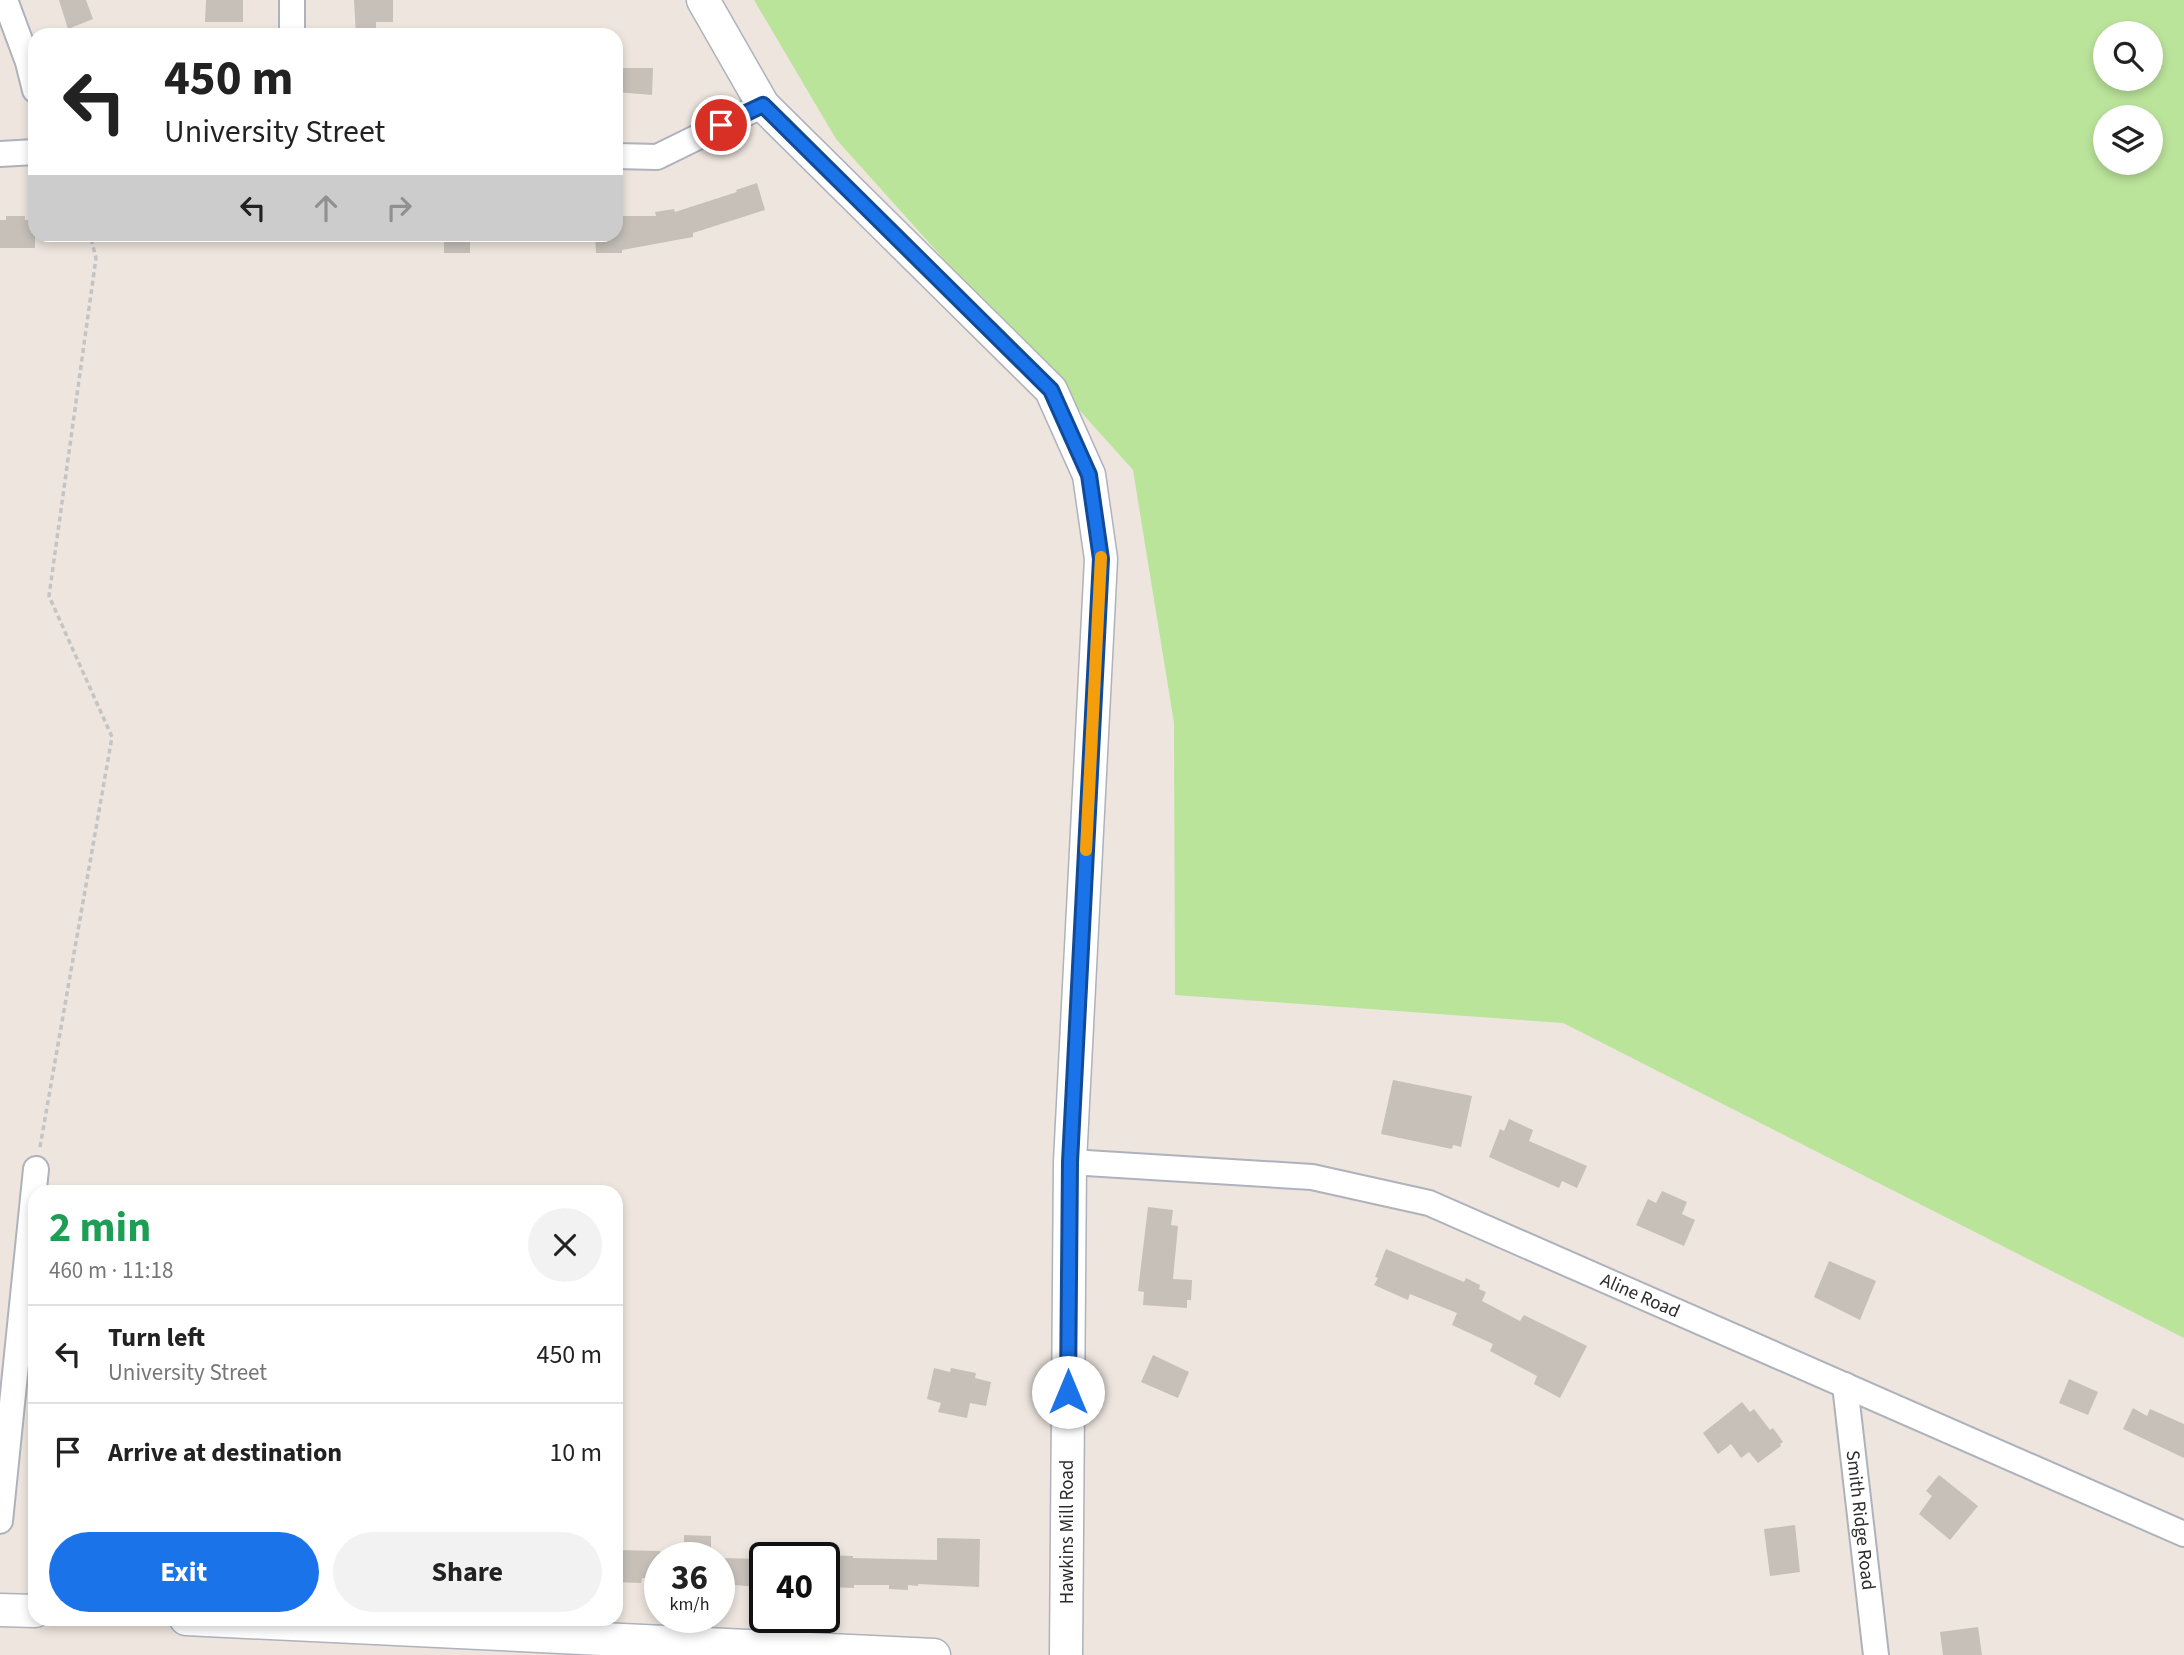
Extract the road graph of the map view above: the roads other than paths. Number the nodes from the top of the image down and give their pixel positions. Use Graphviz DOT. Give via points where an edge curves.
graph roads {
  1 [pos="5,0"];
  2 [pos="292,0"];
  3 [pos="703,0"];
  4 [pos="292,28"];
  5 [pos="28,62"];
  6 [pos="763,105"];
  7 [pos="28,152"];
  8 [pos="0,154"];
  9 [pos="623,156"];
  10 [pos="1070,1162"];
  11 [pos="36,1169"];
  12 [pos="34,1185"];
  13 [pos="28,1247"];
  14 [pos="1845,1385"];
  15 [pos="0,1521"];
  16 [pos="2184,1534"];
  17 [pos="0,1610"];
  18 [pos="28,1611"];
  19 [pos="304,1626"];
  20 [pos="692,1649"];
  21 [pos="934,1655"];
  22 [pos="1066,1655"];
  23 [pos="1876,1655"];
  1 -- 5 [label="street"];
  2 -- 4 [label="street"];
  3 -- 6 [label="street, Hawkins Mill Road"];
  6 -- 9 [label="street" via="657,157"];
  6 -- 10 [label="street, Hawkins Mill Road" via="1051,390 1089,475 1101,559"];
  7 -- 8 [label="street"];
  10 -- 14 [label="street, Aline Road" via="1312,1177 1429,1203"];
  10 -- 22 [label="street, Hawkins Mill Road"];
  11 -- 12 [label="street"];
  13 -- 15 [label="street"];
  14 -- 16 [label="street, Aline Road"];
  14 -- 23 [label="street, Smith Ridge Road"];
  17 -- 18 [label="street"];
  19 -- 20 [label="street"];
  20 -- 21 [label="street"];
}
